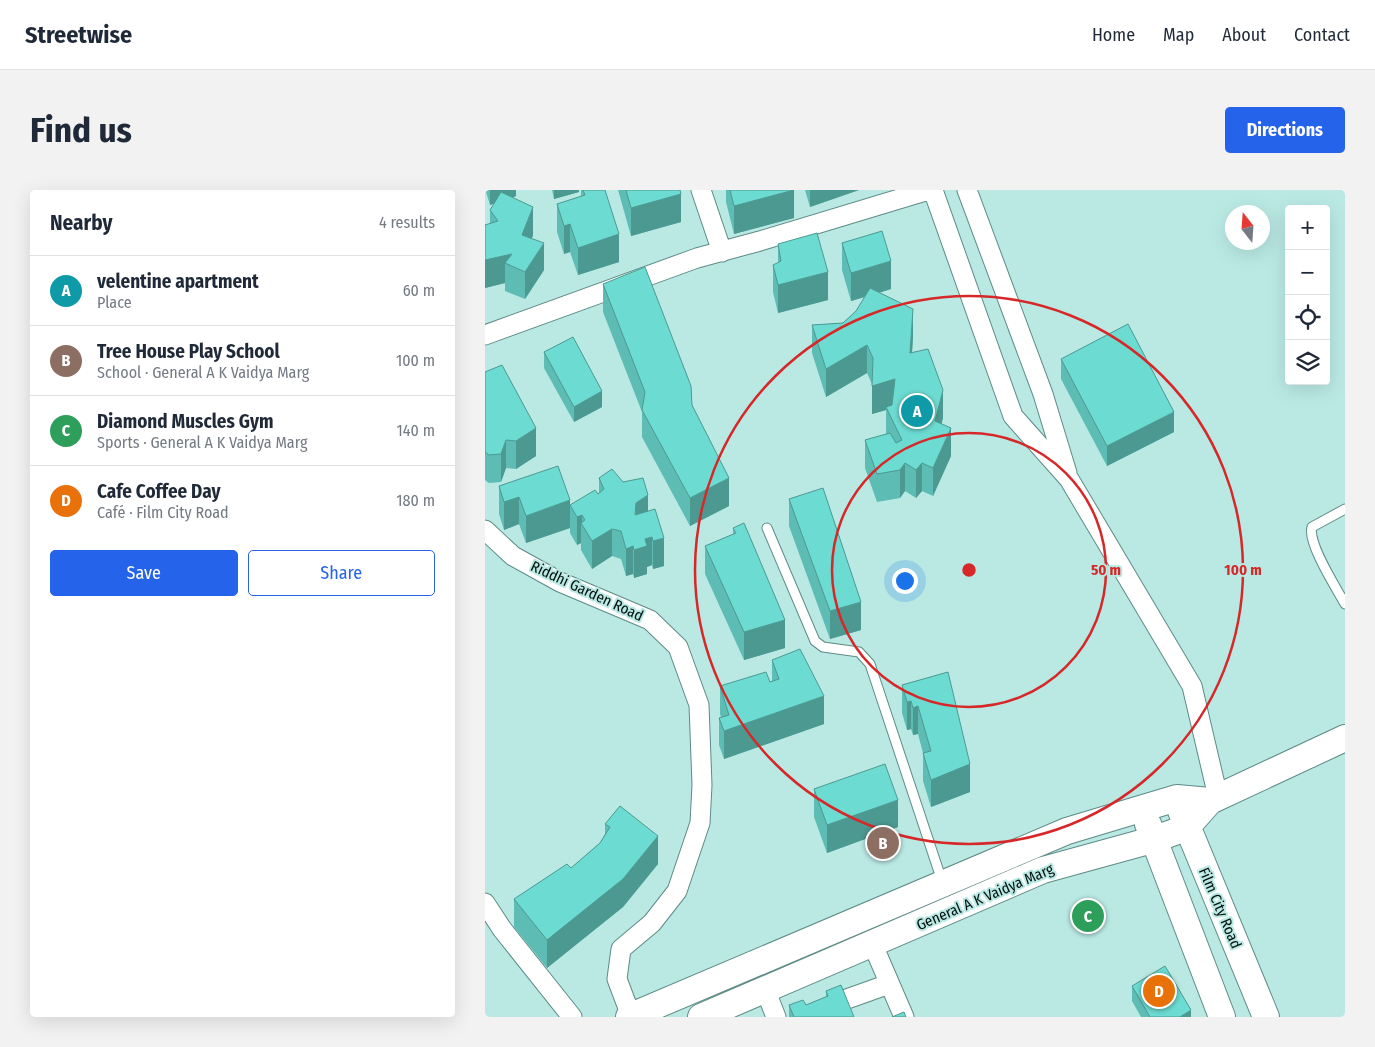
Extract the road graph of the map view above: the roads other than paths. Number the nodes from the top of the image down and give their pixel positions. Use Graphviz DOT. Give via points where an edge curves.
graph roads {
  1 [pos="701,190"];
  2 [pos="931,190"];
  3 [pos="967,190"];
  4 [pos="722,252"];
  5 [pos="485,335"];
  6 [pos="1069,479"];
  7 [pos="1345,509"];
  8 [pos="767,528"];
  9 [pos="485,530"];
  10 [pos="1345,604"];
  11 [pos="1345,738"];
  12 [pos="1177,798"];
  13 [pos="1214,799"];
  14 [pos="1143,808"];
  15 [pos="1187,828"];
  16 [pos="1153,840"];
  17 [pos="943,882"];
  18 [pos="485,903"];
  19 [pos="873,945"];
  20 [pos="889,984"];
  21 [pos="765,989"];
  22 [pos="841,1008"];
  23 [pos="573,1017"];
  24 [pos="630,1017"];
  25 [pos="701,1017"];
  26 [pos="776,1017"];
  27 [pos="904,1017"];
  28 [pos="1222,1017"];
  29 [pos="1266,1017"];
  1 -- 4 [label="street"];
  2 -- 4 [label="street"];
  2 -- 6 [label="street" via="1013,416"];
  3 -- 6 [label="street" via="1043,394"];
  4 -- 5 [label="street" via="675,265"];
  6 -- 13 [label="street" via="1192,686"];
  7 -- 10 [label="lane" via="1312,527 1310,532"];
  8 -- 17 [label="lane" via="815,641 823,648 859,652 870,664"];
  9 -- 24 [label="street, Riddhi Garden Road" via="513,556 552,578 650,620 678,647 699,705 700,823 677,891 652,923 621,948 617,979"];
  11 -- 13 [label="main road"];
  12 -- 13 [label="main road"];
  12 -- 14 [label="main road, General A K Vaidya Marg"];
  12 -- 15 [label="main road, Film City Road"];
  13 -- 15 [label="main road"];
  14 -- 16 [label="main road"];
  14 -- 17 [label="main road, General A K Vaidya Marg" via="1067,831"];
  15 -- 16 [label="main road, General A K Vaidya Marg"];
  15 -- 29 [label="main road, Film City Road"];
  16 -- 19 [label="main road, General A K Vaidya Marg" via="1043,870"];
  16 -- 28 [label="main road"];
  17 -- 24 [label="main road, General A K Vaidya Marg"];
  18 -- 23 [label="street"];
  19 -- 20 [label="street"];
  19 -- 21 [label="main road, General A K Vaidya Marg"];
  20 -- 22 [label="street"];
  20 -- 27 [label="street"];
  21 -- 25 [label="main road, General A K Vaidya Marg"];
  21 -- 26 [label="street"];
}
